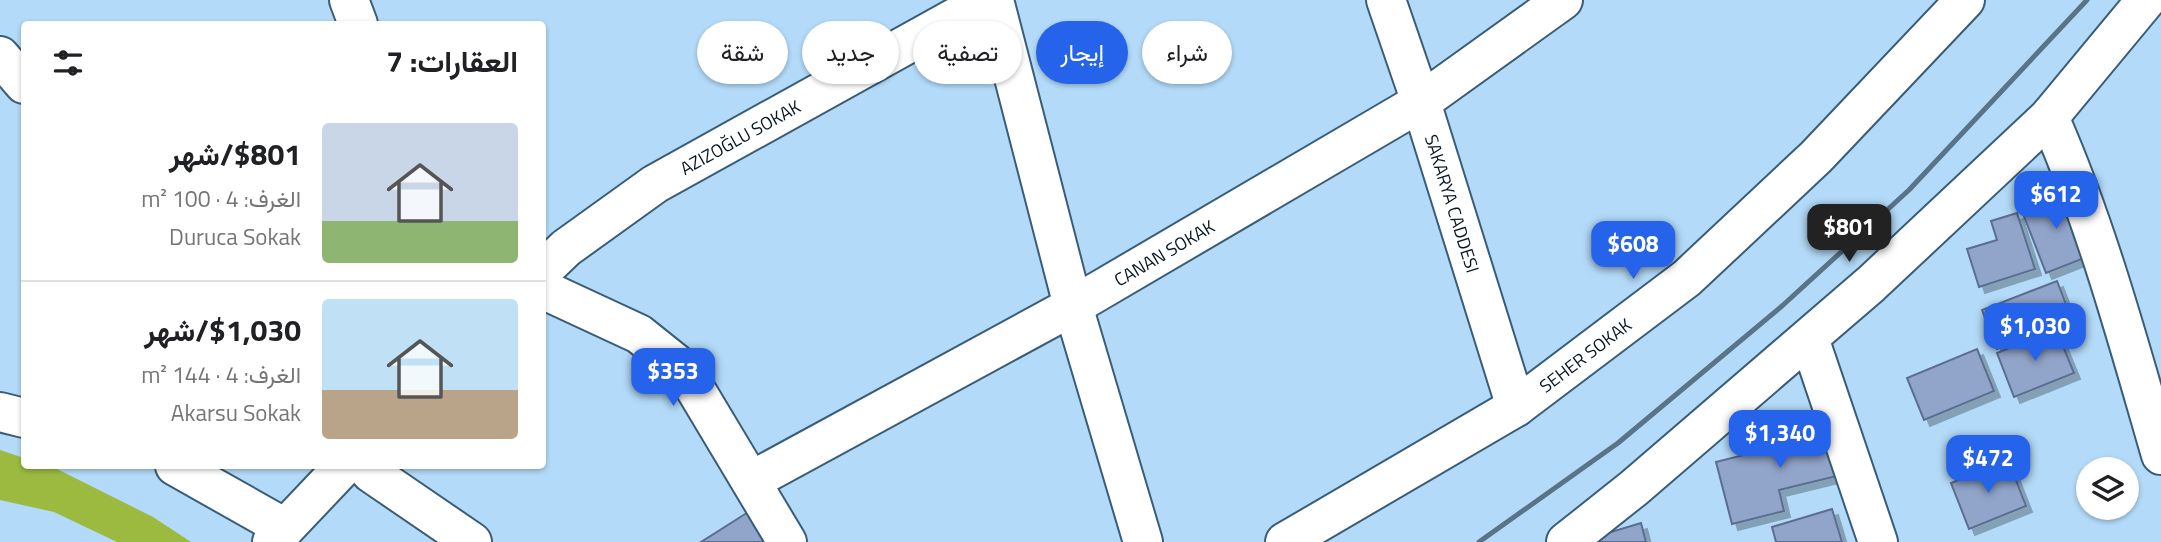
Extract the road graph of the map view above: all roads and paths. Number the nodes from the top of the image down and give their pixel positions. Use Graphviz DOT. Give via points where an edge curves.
graph roads {
  1 [pos="349,0"];
  2 [pos="986,0"];
  3 [pos="994,0"];
  4 [pos="1386,0"];
  5 [pos="1563,0"];
  6 [pos="1965,0"];
  7 [pos="2146,0"];
  8 [pos="357,21"];
  9 [pos="0,57"];
  10 [pos="21,80"];
  11 [pos="1420,102"];
  12 [pos="2049,117"];
  13 [pos="546,267"];
  14 [pos="546,291"];
  15 [pos="1073,306"];
  16 [pos="1809,338"];
  17 [pos="1516,407"];
  18 [pos="0,411"];
  19 [pos="21,417"];
  20 [pos="2161,455"];
  21 [pos="180,469"];
  22 [pos="341,469"];
  23 [pos="368,469"];
  24 [pos="751,481"];
  25 [pos="279,535"];
  26 [pos="472,542"];
  27 [pos="787,542"];
  28 [pos="1143,542"];
  29 [pos="1286,542"];
  30 [pos="1566,542"];
  31 [pos="1878,542"];
  1 -- 8 [label="street"];
  2 -- 13 [label="street, AZIZOĞLU SOKAK" via="655,184 565,248"];
  3 -- 15 [label="street"];
  4 -- 11 [label="street, SAKARYA CADDESI"];
  5 -- 11 [label="street, CANAN SOKAK"];
  6 -- 17 [label="street, SEHER SOKAK" via="1816,157 1687,278"];
  7 -- 12 [label="street"];
  9 -- 10 [label="street"];
  11 -- 15 [label="street, CANAN SOKAK"];
  11 -- 17 [label="street, SAKARYA CADDESI"];
  12 -- 16 [label="street"];
  12 -- 20 [label="street" via="2073,171 2114,292"];
  14 -- 24 [label="street" via="639,334 684,370"];
  15 -- 24 [label="street, CANAN SOKAK"];
  15 -- 28 [label="street"];
  16 -- 30 [label="street"];
  16 -- 31 [label="street"];
  17 -- 29 [label="street, SEHER SOKAK"];
  18 -- 19 [label="street"];
  21 -- 25 [label="street"];
  22 -- 25 [label="street"];
  23 -- 26 [label="street"];
  24 -- 27 [label="street"];
}
